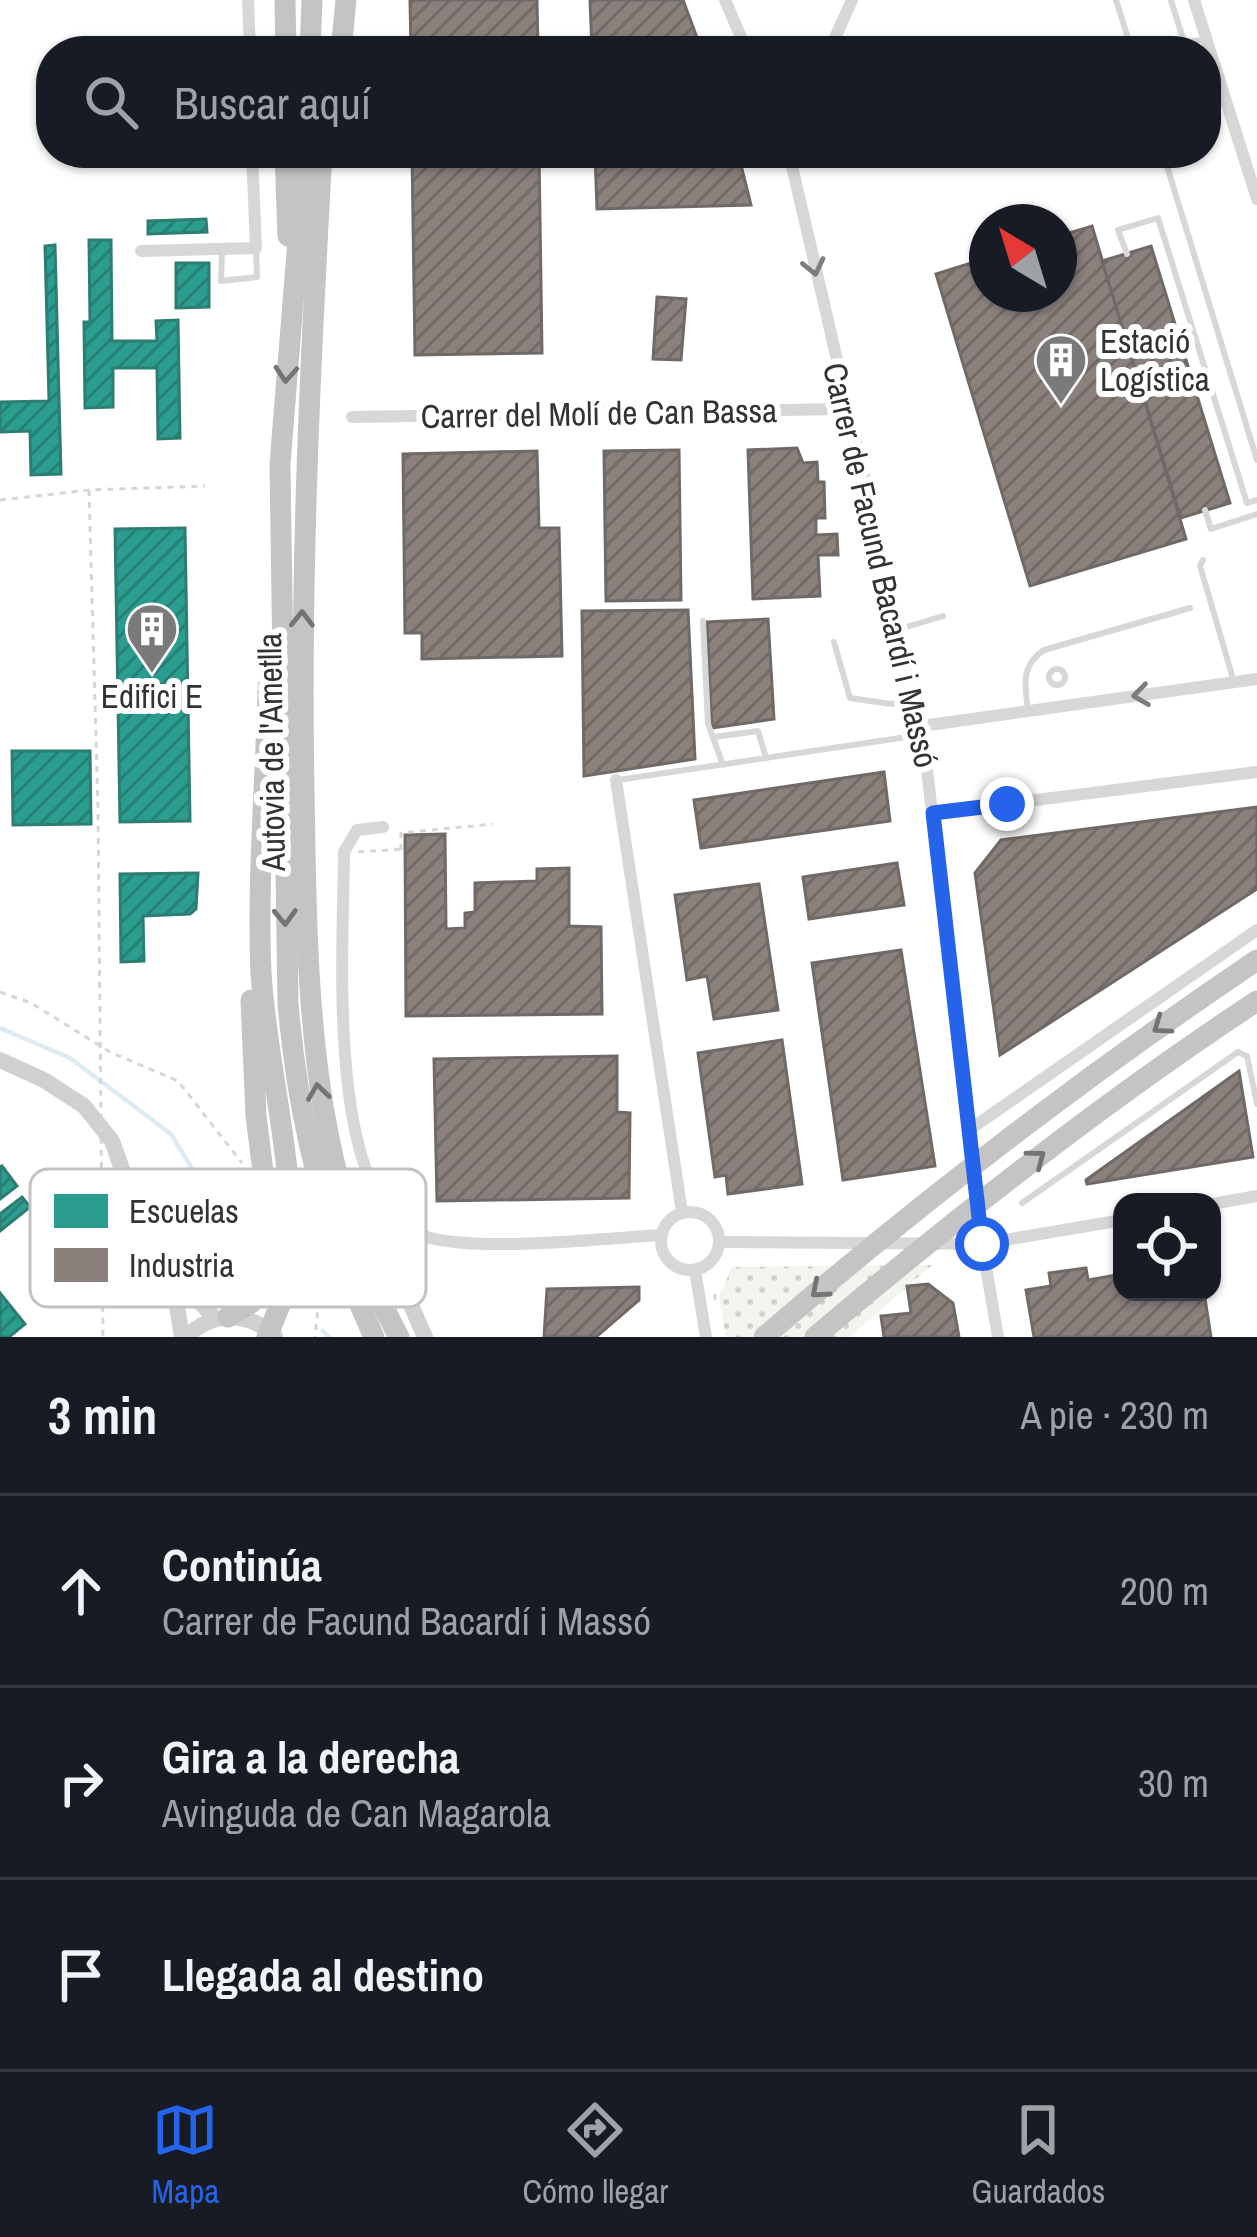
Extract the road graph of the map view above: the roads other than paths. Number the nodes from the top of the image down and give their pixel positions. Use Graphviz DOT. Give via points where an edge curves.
graph roads {
  1 [pos="248,0"];
  2 [pos="285,0"];
  3 [pos="312,0"];
  4 [pos="331,0"];
  5 [pos="346,0"];
  6 [pos="725,0"];
  7 [pos="852,0"];
  8 [pos="1116,0"];
  9 [pos="1171,0"];
  10 [pos="1194,0"];
  11 [pos="249,36"];
  12 [pos="286,36"];
  13 [pos="311,36"];
  14 [pos="329,36"];
  15 [pos="342,36"];
  16 [pos="741,36"];
  17 [pos="836,36"];
  18 [pos="1127,36"];
  19 [pos="1182,36"];
  20 [pos="1205,36"];
  21 [pos="1221,86"];
  22 [pos="253,168"];
  23 [pos="285,168"];
  24 [pos="305,168"];
  25 [pos="320,168"];
  26 [pos="332,168"];
  27 [pos="792,168"];
  28 [pos="1168,168"];
  29 [pos="1257,199"];
  30 [pos="256,248"];
  31 [pos="141,251"];
  32 [pos="222,251"];
  33 [pos="1127,254"];
  34 [pos="304,284"];
  35 [pos="846,409"];
  36 [pos="352,417"];
  37 [pos="1257,460"];
  38 [pos="280,464"];
  39 [pos="1257,500"];
  40 [pos="1205,510"];
  41 [pos="1257,514"];
  42 [pos="1203,560"];
  43 [pos="1190,608"];
  44 [pos="943,616"];
  45 [pos="703,621"];
  46 [pos="899,629"];
  47 [pos="834,642"];
  48 [pos="1257,679"];
  49 [pos="1234,682"];
  50 [pos="916,698"];
  51 [pos="1028,711"];
  52 [pos="923,730"];
  53 [pos="713,737"];
  54 [pos="766,758"];
  55 [pos="723,765"];
  56 [pos="1257,772"];
  57 [pos="616,780"];
  58 [pos="933,813"];
  59 [pos="383,826"];
  60 [pos="261,922"];
  61 [pos="1257,930"];
  62 [pos="1257,960"];
  63 [pos="1257,1001"];
  64 [pos="0,1060"];
  65 [pos="1257,1104"];
  66 [pos="969,1130"];
  67 [pos="122,1169"];
  68 [pos="264,1169"];
  69 [pos="286,1169"];
  70 [pos="315,1169"];
  71 [pos="335,1169"];
  72 [pos="365,1169"];
  73 [pos="1257,1196"];
  74 [pos="1221,1202"];
  75 [pos="1022,1203"];
  76 [pos="682,1213"];
  77 [pos="1113,1222"];
  78 [pos="662,1235"];
  79 [pos="426,1236"];
  80 [pos="720,1242"];
  81 [pos="982,1244"];
  82 [pos="695,1270"];
  83 [pos="177,1307"];
  84 [pos="210,1307"];
  85 [pos="243,1307"];
  86 [pos="281,1307"];
  87 [pos="362,1307"];
  88 [pos="383,1307"];
  89 [pos="397,1307"];
  90 [pos="413,1307"];
  91 [pos="221,1318"];
  92 [pos="184,1337"];
  93 [pos="272,1337"];
  94 [pos="374,1337"];
  95 [pos="399,1337"];
  96 [pos="413,1337"];
  97 [pos="425,1337"];
  98 [pos="706,1337"];
  99 [pos="764,1337"];
  100 [pos="815,1337"];
  101 [pos="998,1337"];
  1 -- 11 [label="street"];
  2 -- 12 [label="highway"];
  3 -- 13 [label="highway"];
  4 -- 14 [label="highway"];
  5 -- 15 [label="highway"];
  6 -- 16 [label="street"];
  7 -- 17 [label="street"];
  8 -- 18 [label="lane"];
  9 -- 19 [label="lane"];
  10 -- 20 [label="street"];
  21 -- 29 [label="street"];
  22 -- 30 [label="street"];
  23 -- 34 [label="highway" via="288,262"];
  24 -- 34 [label="highway, Autovia de l'Ametlla"];
  25 -- 34 [label="highway, Autovia de l'Ametlla"];
  26 -- 34 [label="highway"];
  27 -- 35 [label="street, Carrer de Facund Bacardí i Massó, one-way"];
  28 -- 37 [label="lane"];
  30 -- 32 [label="street"];
  30 -- 32 [label="lane" via="257,278 221,281"];
  31 -- 32 [label="street"];
  33 -- 39 [label="lane" via="1118,230 1158,218 1247,503"];
  34 -- 38 [label="highway, Autovia de l'Ametlla, one-way"];
  71 -- 34 [label="highway, Autovia de l'Ametlla, one-way" via="308,998"];
  35 -- 36 [label="street, Carrer del Molí de Can Bassa"];
  35 -- 46 [label="street, Carrer de Facund Bacardí i Massó"];
  38 -- 60 [label="highway"];
  38 -- 70 [label="highway, Autovia de l'Ametlla, one-way" via="292,1063"];
  40 -- 41 [label="lane" via="1211,529"];
  42 -- 49 [label="lane"];
  43 -- 51 [label="lane" via="1044,650 1027,665"];
  44 -- 46 [label="lane"];
  45 -- 53 [label="lane"];
  46 -- 50 [label="street, Carrer de Facund Bacardí i Massó"];
  47 -- 50 [label="lane" via="856,702"];
  48 -- 49 [label="street"];
  49 -- 51 [label="street, one-way"];
  50 -- 52 [label="street, Carrer de Facund Bacardí i Massó"];
  51 -- 52 [label="street"];
  52 -- 54 [label="lane"];
  52 -- 58 [label="street, Carrer de Facund Bacardí i Massó"];
  53 -- 54 [label="lane" via="758,730"];
  53 -- 55 [label="lane"];
  54 -- 55 [label="lane"];
  55 -- 57 [label="lane"];
  56 -- 58 [label="street"];
  57 -- 76 [label="street"];
  58 -- 66 [label="street, Carrer de Facund Bacardí i Massó"];
  59 -- 72 [label="street" via="357,830 344,851 343,1051"];
  60 -- 68 [label="highway" via="251,1051"];
  60 -- 69 [label="highway, bridge" via="266,1033"];
  61 -- 66 [label="street"];
  62 -- 99 [label="highway, one-way, bridge" via="962,1172"];
  100 -- 63 [label="highway, one-way, bridge" via="936,1235"];
  64 -- 67 [label="street" via="84,1106"];
  65 -- 75 [label="lane" via="1247,1056 1238,1052"];
  66 -- 81 [label="street, Carrer de Facund Bacardí i Massó"];
  73 -- 74 [label="street"];
  76 -- 78 [label="street"];
  76 -- 80 [label="street" via="709,1218"];
  77 -- 81 [label="street"];
  78 -- 79 [label="street" via="462,1244"];
  78 -- 82 [label="street" via="669,1262"];
  80 -- 81 [label="street"];
  80 -- 82 [label="street" via="712,1261"];
  81 -- 101 [label="street, Carrer de Facund Bacardí i Massó"];
  82 -- 98 [label="street"];
  83 -- 92 [label="street"];
  84 -- 91 [label="street"];
  85 -- 91 [label="highway"];
  86 -- 93 [label="highway, bridge"];
  87 -- 94 [label="highway, Autovia de l'Ametlla, one-way"];
  88 -- 95 [label="highway, Autovia de l'Ametlla"];
  89 -- 96 [label="highway"];
  90 -- 97 [label="street"];
  91 -- 92 [label="street"];
  91 -- 93 [label="street" via="255,1322"];
}
